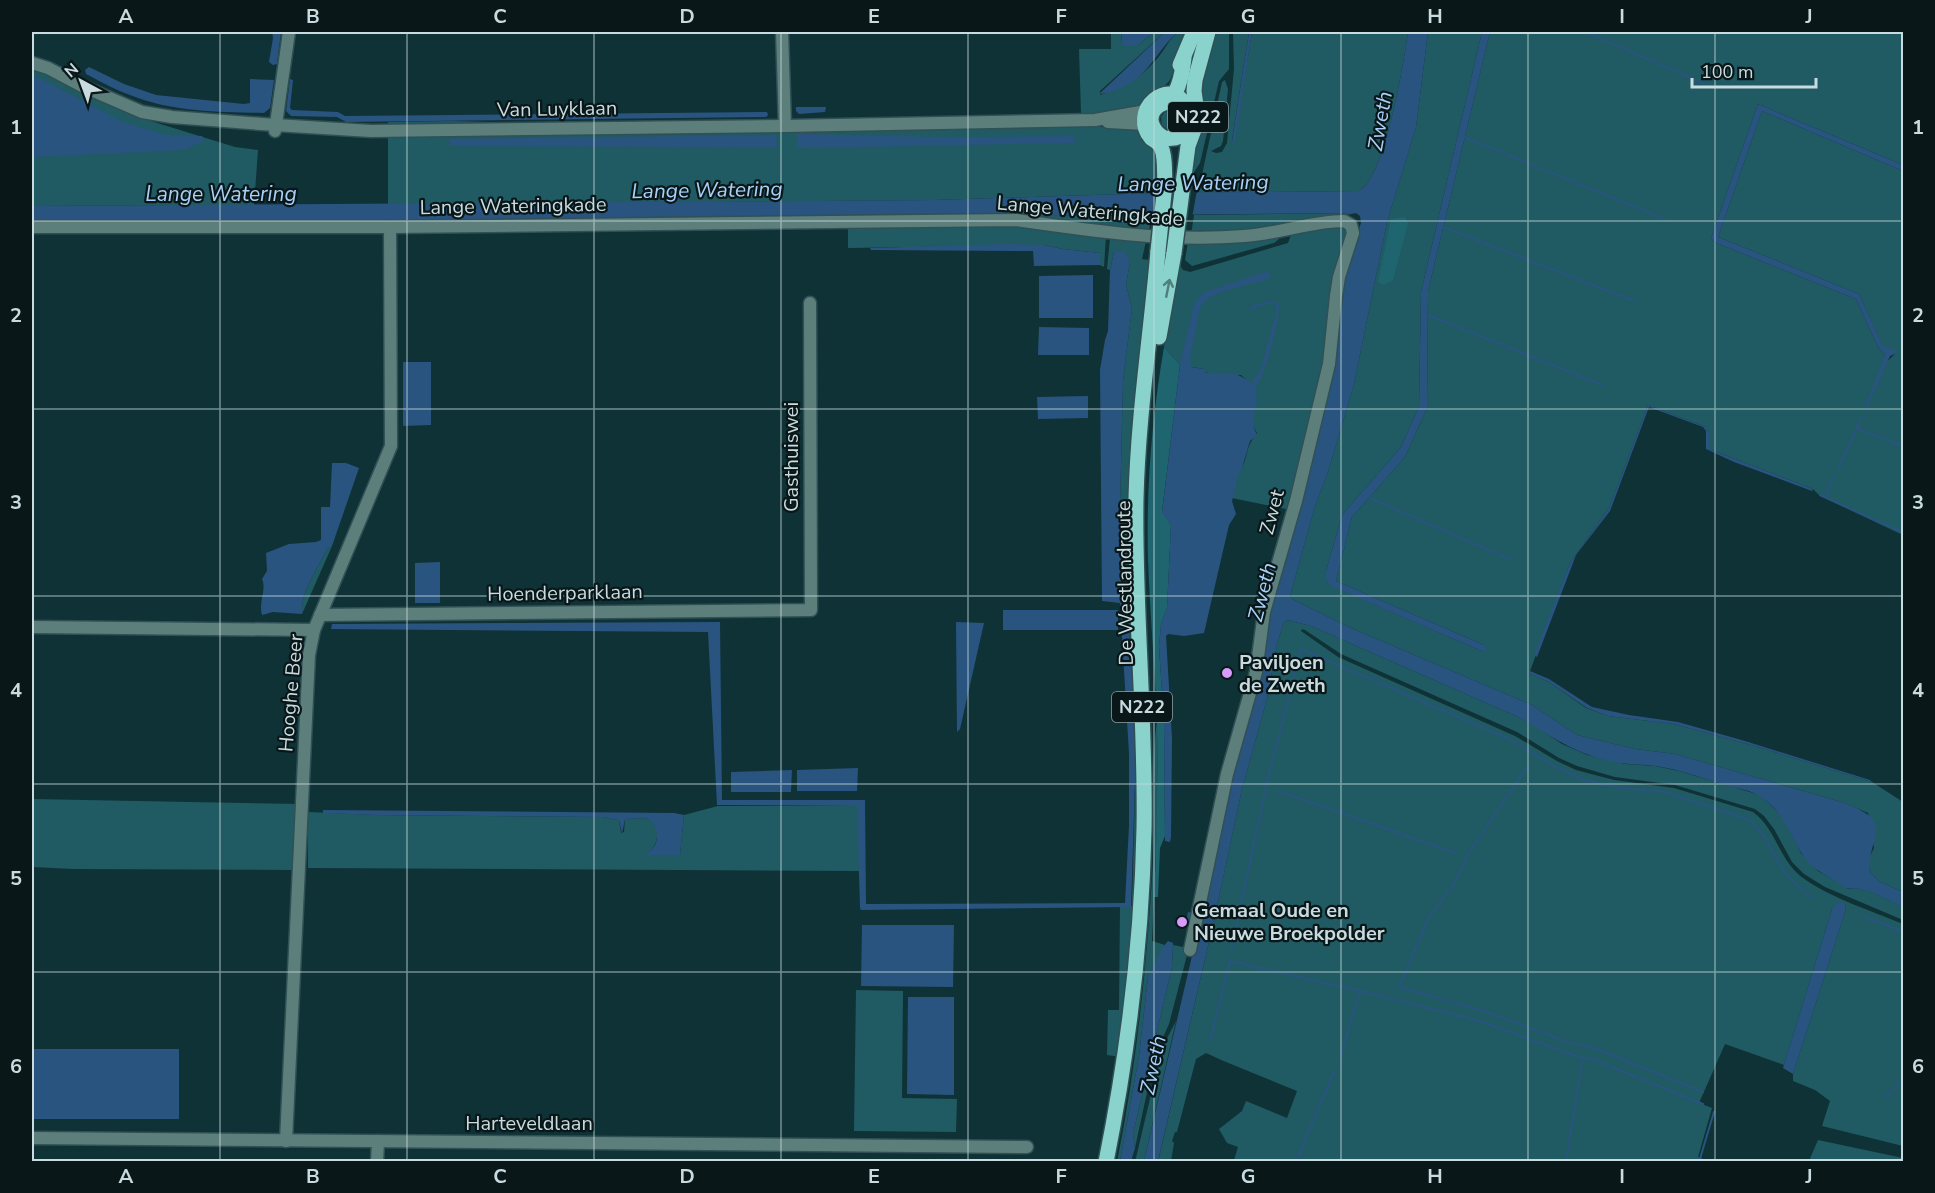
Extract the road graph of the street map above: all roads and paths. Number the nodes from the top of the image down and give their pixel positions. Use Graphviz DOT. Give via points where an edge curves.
graph roads {
  1 [pos="289,32"];
  2 [pos="782,32"];
  3 [pos="1194,32"];
  4 [pos="1208,32"];
  5 [pos="1202,48"];
  6 [pos="32,63"];
  7 [pos="1174,98"];
  8 [pos="1148,120"];
  9 [pos="785,126"];
  10 [pos="275,129"];
  11 [pos="1167,139"];
  12 [pos="1183,184"];
  13 [pos="1351,225"];
  14 [pos="32,227"];
  15 [pos="390,227"];
  16 [pos="810,303"];
  17 [pos="811,610"];
  18 [pos="320,615"];
  19 [pos="32,627"];
  20 [pos="314,630"];
  21 [pos="1190,950"];
  22 [pos="32,1138"];
  23 [pos="286,1141"];
  24 [pos="378,1142"];
  25 [pos="1027,1147"];
  26 [pos="377,1161"];
  27 [pos="1106,1161"];
  28 [pos="1114,1161"];
  1 -- 10 [label="street"];
  2 -- 9 [label="street"];
  3 -- 7 [label="main road, N222"];
  4 -- 5 [label="main road, De Westlandroute / N222"];
  5 -- 7 [label="main road, De Westlandroute / N222" via="1185,89"];
  5 -- 12 [label="main road, De Westlandroute / N222" via="1194,91 1198,119 1188,146"];
  6 -- 10 [label="street, Van Luyklaan" via="142,112"];
  7 -- 8 [label="main road, N222" via="1154,110"];
  7 -- 11 [label="main road, N222" via="1190,112 1190,123 1185,132"];
  8 -- 9 [label="street, Van Luyklaan"];
  8 -- 11 [label="main road, N222" via="1148,133"];
  9 -- 10 [label="street, Van Luyklaan"];
  11 -- 12 [label="main road, De Westlandroute / N222" via="1178,140"];
  11 -- 27 [label="main road, De Westlandroute / N222, bridge" via="1136,496 1144,829 1140,908 1130,1013"];
  28 -- 12 [label="main road, De Westlandroute / N222, one-way, bridge" via="1133,1049 1151,828 1144,471 1149,406"];
  13 -- 15 [label="street, Lange Wateringkade" via="1344,220 1247,236 1191,239 1016,220"];
  13 -- 21 [label="street, Zwet" via="1353,233 1339,277 1329,364 1264,612 1256,672 1227,774"];
  14 -- 15 [label="street, Lange Wateringkade"];
  15 -- 18 [label="street, Hooghe Beer" via="391,446"];
  16 -- 17 [label="street, Gasthuiswei"];
  17 -- 18 [label="street, Hoenderparklaan"];
  18 -- 20 [label="street, Hooghe Beer"];
  19 -- 20 [label="street"];
  20 -- 23 [label="street, Hooghe Beer" via="309,655"];
  22 -- 23 [label="street, Harteveldlaan"];
  23 -- 24 [label="street, Harteveldlaan"];
  24 -- 25 [label="street, Harteveldlaan"];
  24 -- 26 [label="street"];
}
